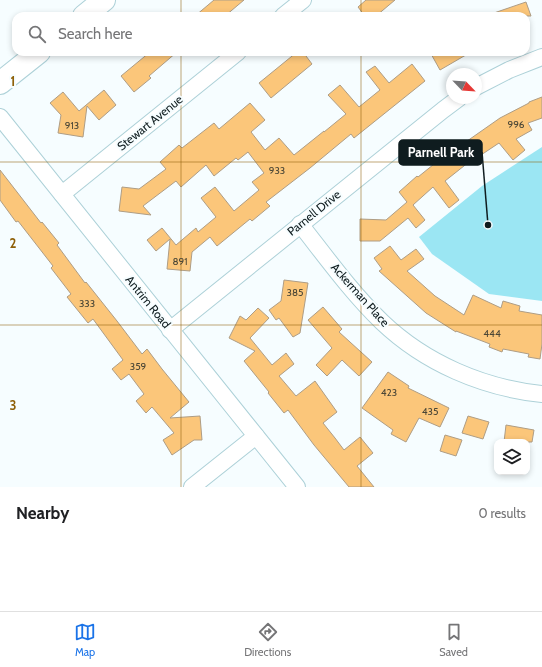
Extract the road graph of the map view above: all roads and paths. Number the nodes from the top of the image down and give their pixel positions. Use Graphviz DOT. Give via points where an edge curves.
graph roads {
  1 [pos="104,0"];
  2 [pos="303,0"];
  3 [pos="89,12"];
  4 [pos="288,12"];
  5 [pos="34,56"];
  6 [pos="233,56"];
  7 [pos="542,57"];
  8 [pos="0,83"];
  9 [pos="482,85"];
  10 [pos="451,104"];
  11 [pos="0,117"];
  12 [pos="62,194"];
  13 [pos="300,224"];
  14 [pos="170,330"];
  15 [pos="542,394"];
  16 [pos="256,436"];
  17 [pos="192,487"];
  18 [pos="297,487"];
  1 -- 3 [label="main road"];
  2 -- 4 [label="street"];
  5 -- 8 [label="main road"];
  6 -- 12 [label="street, Stewart Avenue"];
  7 -- 9 [label="street" via="509,70"];
  10 -- 13 [label="street, Parnell Drive"];
  11 -- 12 [label="street, Antrim Road"];
  12 -- 14 [label="street, Antrim Road"];
  13 -- 14 [label="street, Parnell Drive"];
  13 -- 15 [label="street, Ackerman Place" via="353,291 403,340 445,366 486,383"];
  14 -- 16 [label="street, Antrim Road"];
  16 -- 17 [label="street"];
  16 -- 18 [label="street, Antrim Road"];
}
